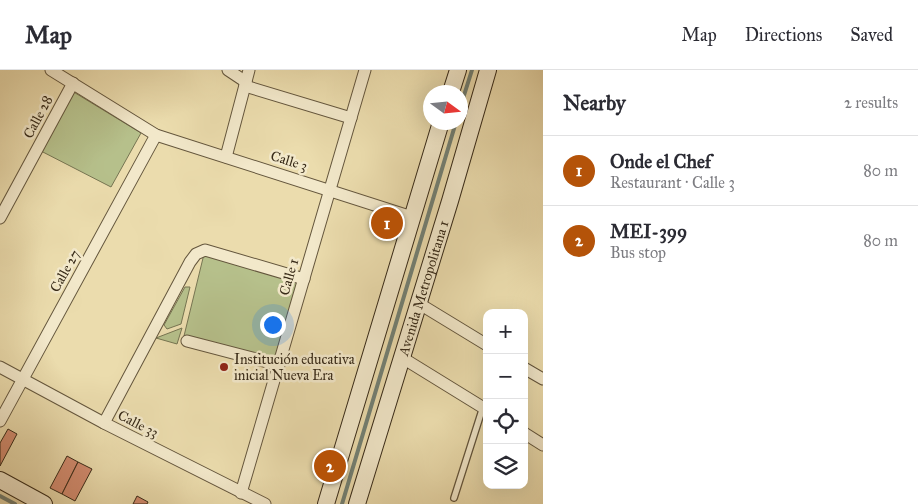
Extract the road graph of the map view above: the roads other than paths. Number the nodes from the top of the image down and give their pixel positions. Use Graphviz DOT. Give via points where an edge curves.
graph roads {
  1 [pos="51,70"];
  2 [pos="228,70"];
  3 [pos="365,70"];
  4 [pos="458,70"];
  5 [pos="488,70"];
  6 [pos="247,79"];
  7 [pos="73,83"];
  8 [pos="453,85"];
  9 [pos="351,118"];
  10 [pos="439,130"];
  11 [pos="156,135"];
  12 [pos="226,157"];
  13 [pos="330,189"];
  14 [pos="412,216"];
  15 [pos="0,218"];
  16 [pos="304,279"];
  17 [pos="418,303"];
  18 [pos="187,341"];
  19 [pos="483,343"];
  20 [pos="402,357"];
  21 [pos="279,365"];
  22 [pos="0,367"];
  23 [pos="528,370"];
  24 [pos="22,379"];
  25 [pos="543,379"];
  26 [pos="483,407"];
  27 [pos="483,414"];
  28 [pos="0,421"];
  29 [pos="104,423"];
  30 [pos="528,436"];
  31 [pos="543,445"];
  32 [pos="0,480"];
  33 [pos="241,493"];
  34 [pos="454,498"];
  35 [pos="44,504"];
  36 [pos="265,504"];
  37 [pos="326,504"];
  38 [pos="357,504"];
  1 -- 7 [label="street, Calle 3"];
  2 -- 6 [label="street"];
  3 -- 9 [label="street, Calle 1"];
  4 -- 8 [label="street"];
  5 -- 17 [label="street, Avenida Metropolitana 1"];
  6 -- 9 [label="street"];
  6 -- 12 [label="street"];
  7 -- 11 [label="street, Calle 3"];
  7 -- 15 [label="street, Calle 28"];
  9 -- 13 [label="street, Calle 1"];
  10 -- 14 [label="street"];
  11 -- 12 [label="street, Calle 3"];
  11 -- 24 [label="street, Calle 27"];
  12 -- 13 [label="street, Calle 3"];
  13 -- 14 [label="street, Calle 3"];
  13 -- 16 [label="street, Calle 1"];
  14 -- 37 [label="street"];
  16 -- 21 [label="street, Calle 1"];
  16 -- 29 [label="street" via="206,250 196,254"];
  17 -- 19 [label="street"];
  17 -- 20 [label="street, Avenida Metropolitana 1"];
  18 -- 21 [label="street"];
  20 -- 26 [label="street"];
  20 -- 38 [label="street, Avenida Metropolitana 1"];
  21 -- 33 [label="street, Calle 1"];
  22 -- 24 [label="street, Calle 33"];
  23 -- 25 [label="street"];
  24 -- 28 [label="street, Calle 27"];
  24 -- 29 [label="street, Calle 33"];
  27 -- 34 [label="lane"];
  29 -- 33 [label="street, Calle 33"];
  30 -- 31 [label="street"];
  32 -- 35 [label="street"];
  33 -- 36 [label="street, Calle 33"];
}
